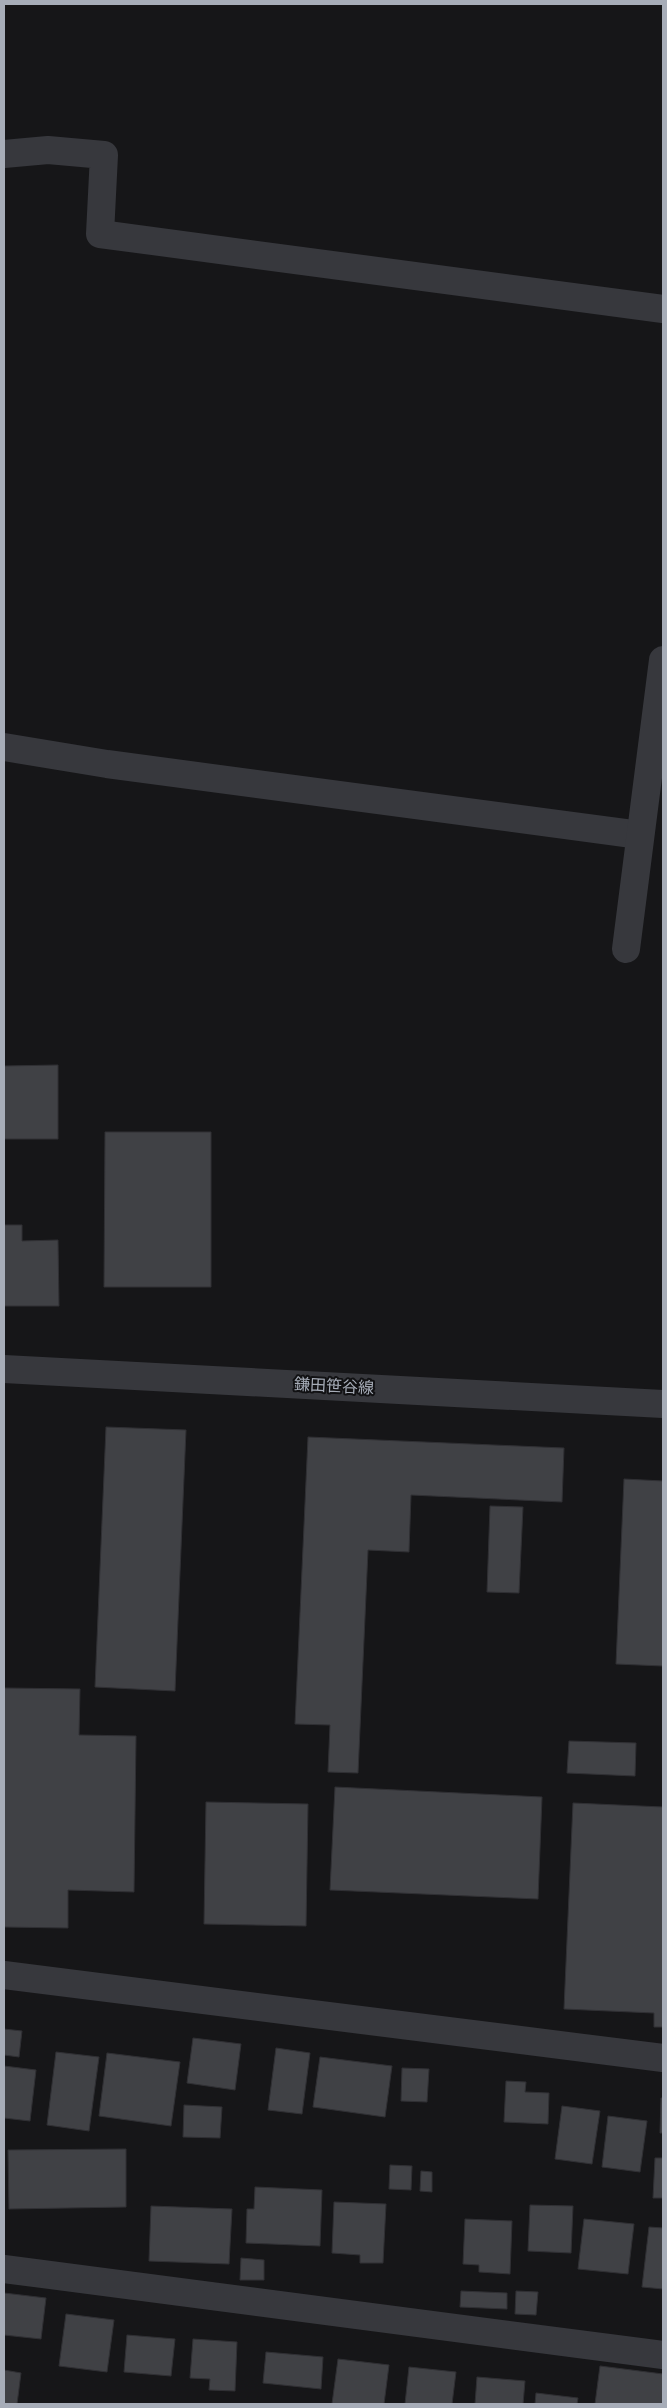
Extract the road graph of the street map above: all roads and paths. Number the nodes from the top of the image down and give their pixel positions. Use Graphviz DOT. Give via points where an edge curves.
graph roads {
  1 [pos="4,154"];
  2 [pos="663,309"];
  3 [pos="663,660"];
  4 [pos="4,747"];
  5 [pos="640,835"];
  6 [pos="626,949"];
  7 [pos="4,1369"];
  8 [pos="663,1404"];
  9 [pos="4,1975"];
  10 [pos="663,2058"];
  11 [pos="4,2269"];
  12 [pos="663,2355"];
  1 -- 2 [label="street" via="48,150 104,155 100,234"];
  3 -- 5 [label="street"];
  4 -- 5 [label="street" via="107,764"];
  5 -- 6 [label="street"];
  7 -- 8 [label="street, 鎌田笹谷線"];
  9 -- 10 [label="street"];
  11 -- 12 [label="street"];
}
